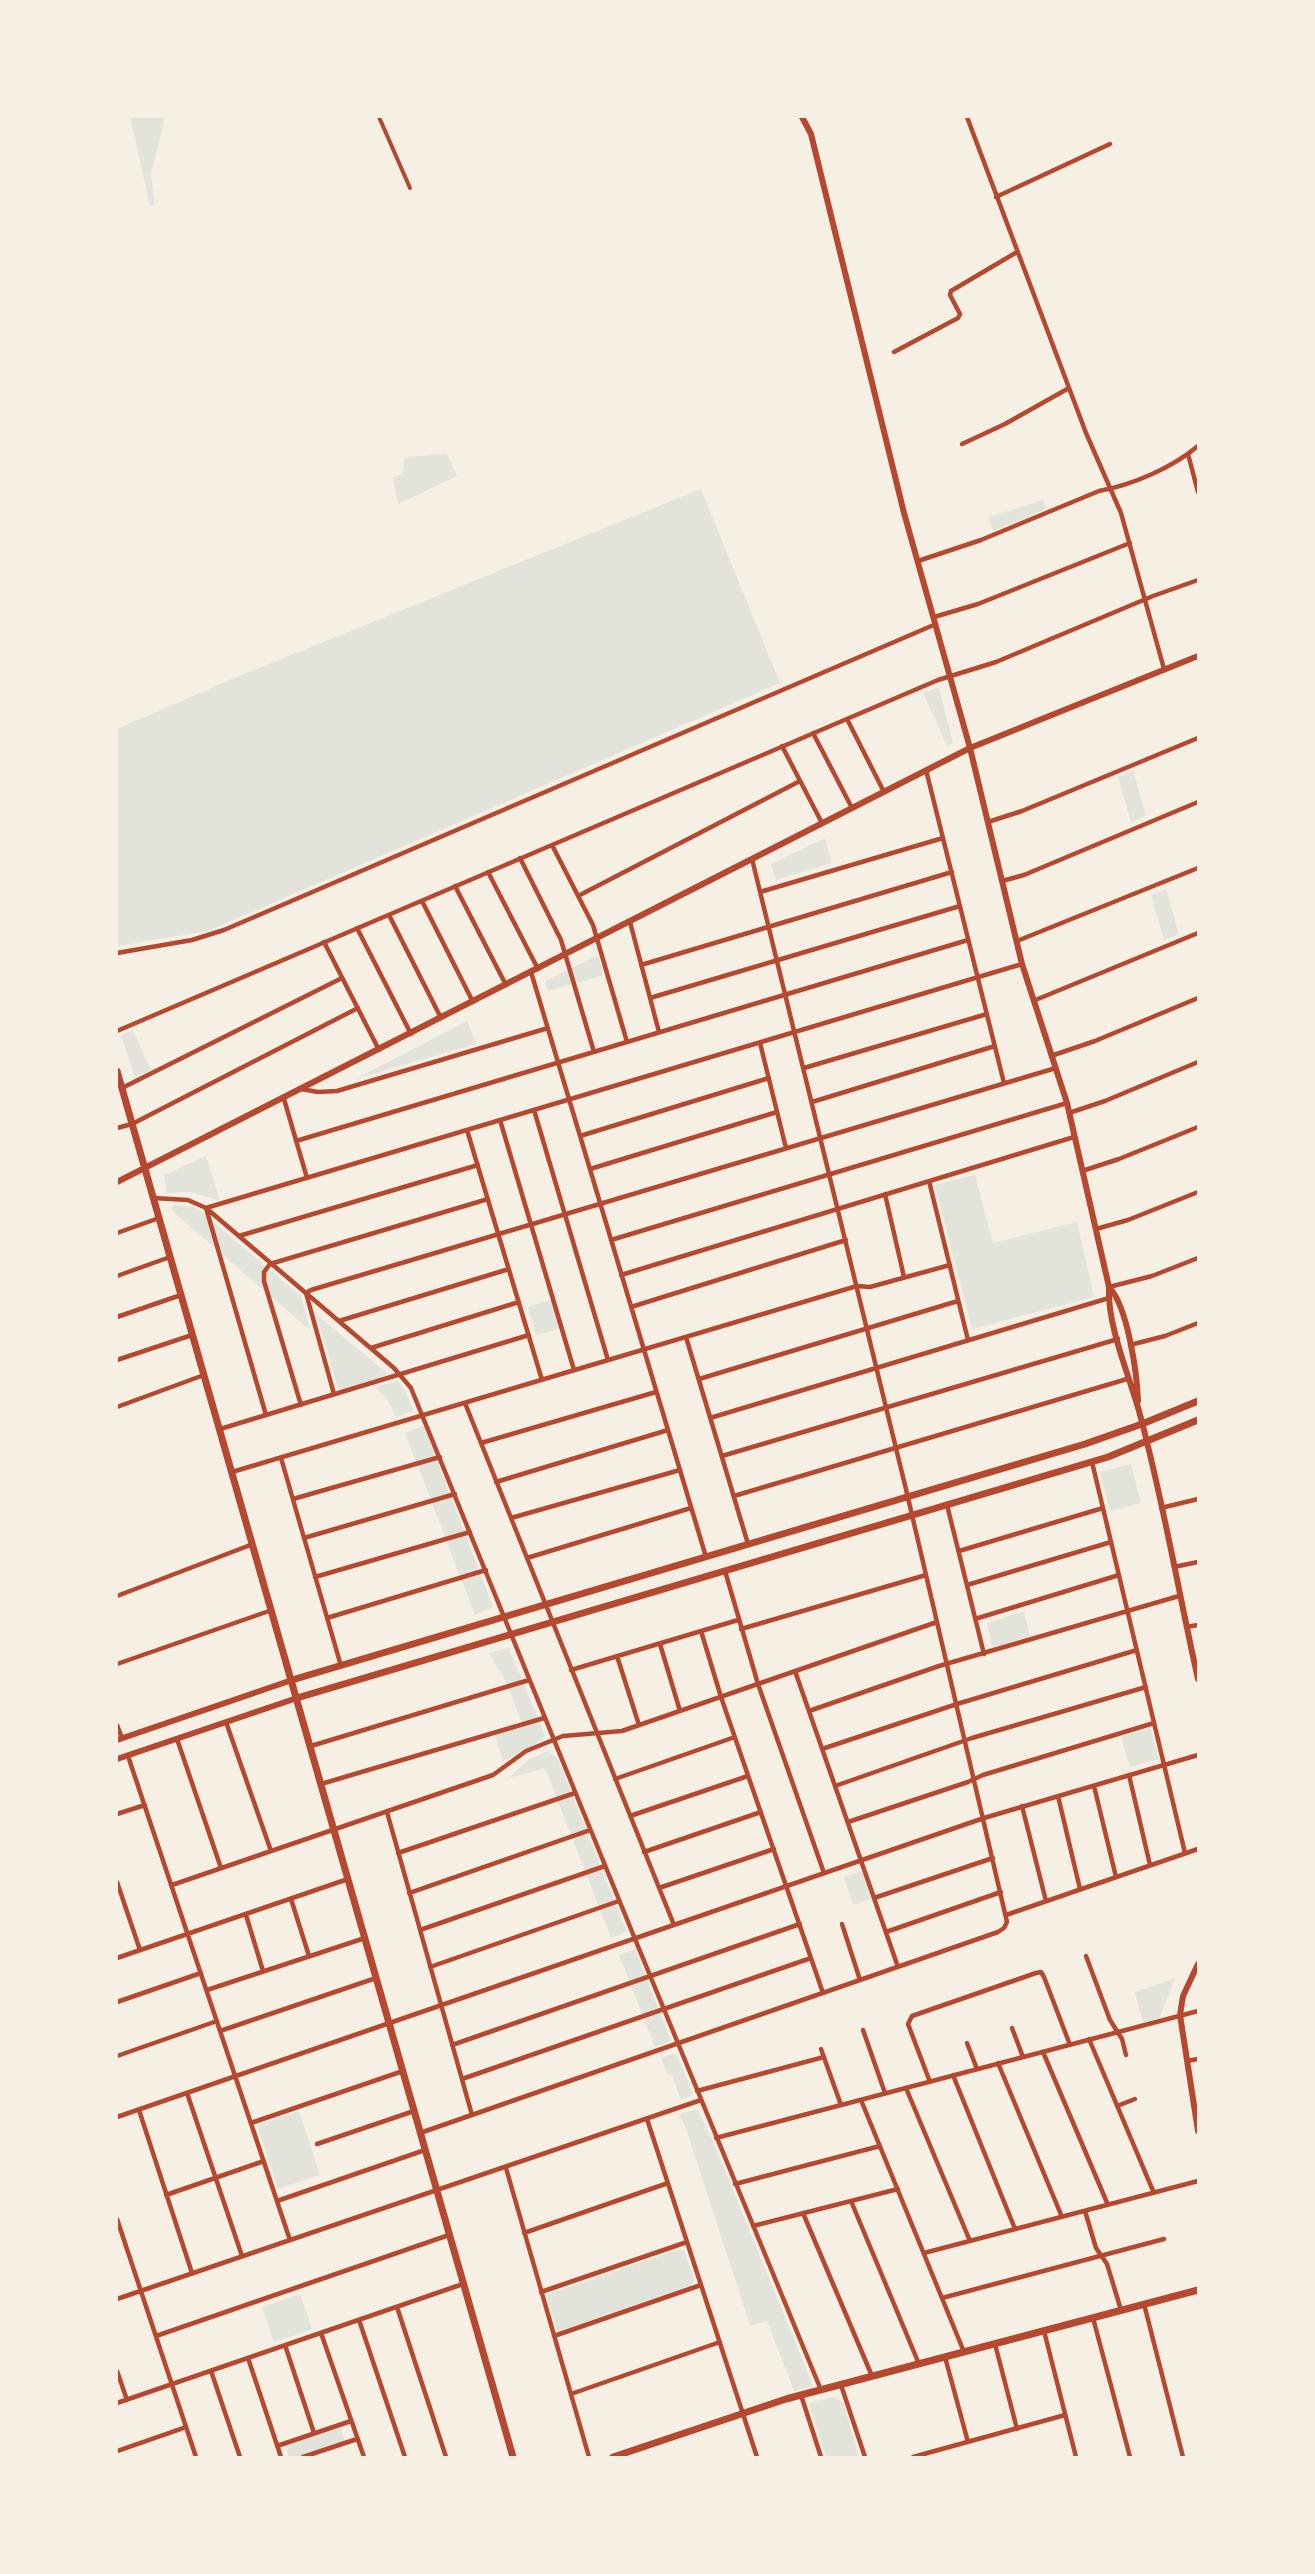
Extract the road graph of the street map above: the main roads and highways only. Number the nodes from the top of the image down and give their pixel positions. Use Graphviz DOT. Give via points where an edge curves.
graph roads {
  1 [pos="117,1071"];
  2 [pos="1198,1401"];
  3 [pos="1198,1420"];
  4 [pos="292,1680"];
  5 [pos="297,1698"];
  6 [pos="1198,2290"];
  7 [pos="513,2457"];
  8 [pos="613,2457"];
  1 -- 4 [label="main road"];
  2 -- 4 [label="main road" via="1084,1444"];
  3 -- 5 [label="main road" via="1092,1462"];
  4 -- 5 [label="main road"];
  5 -- 7 [label="main road"];
  6 -- 8 [label="main road" via="801,2395"];
}
